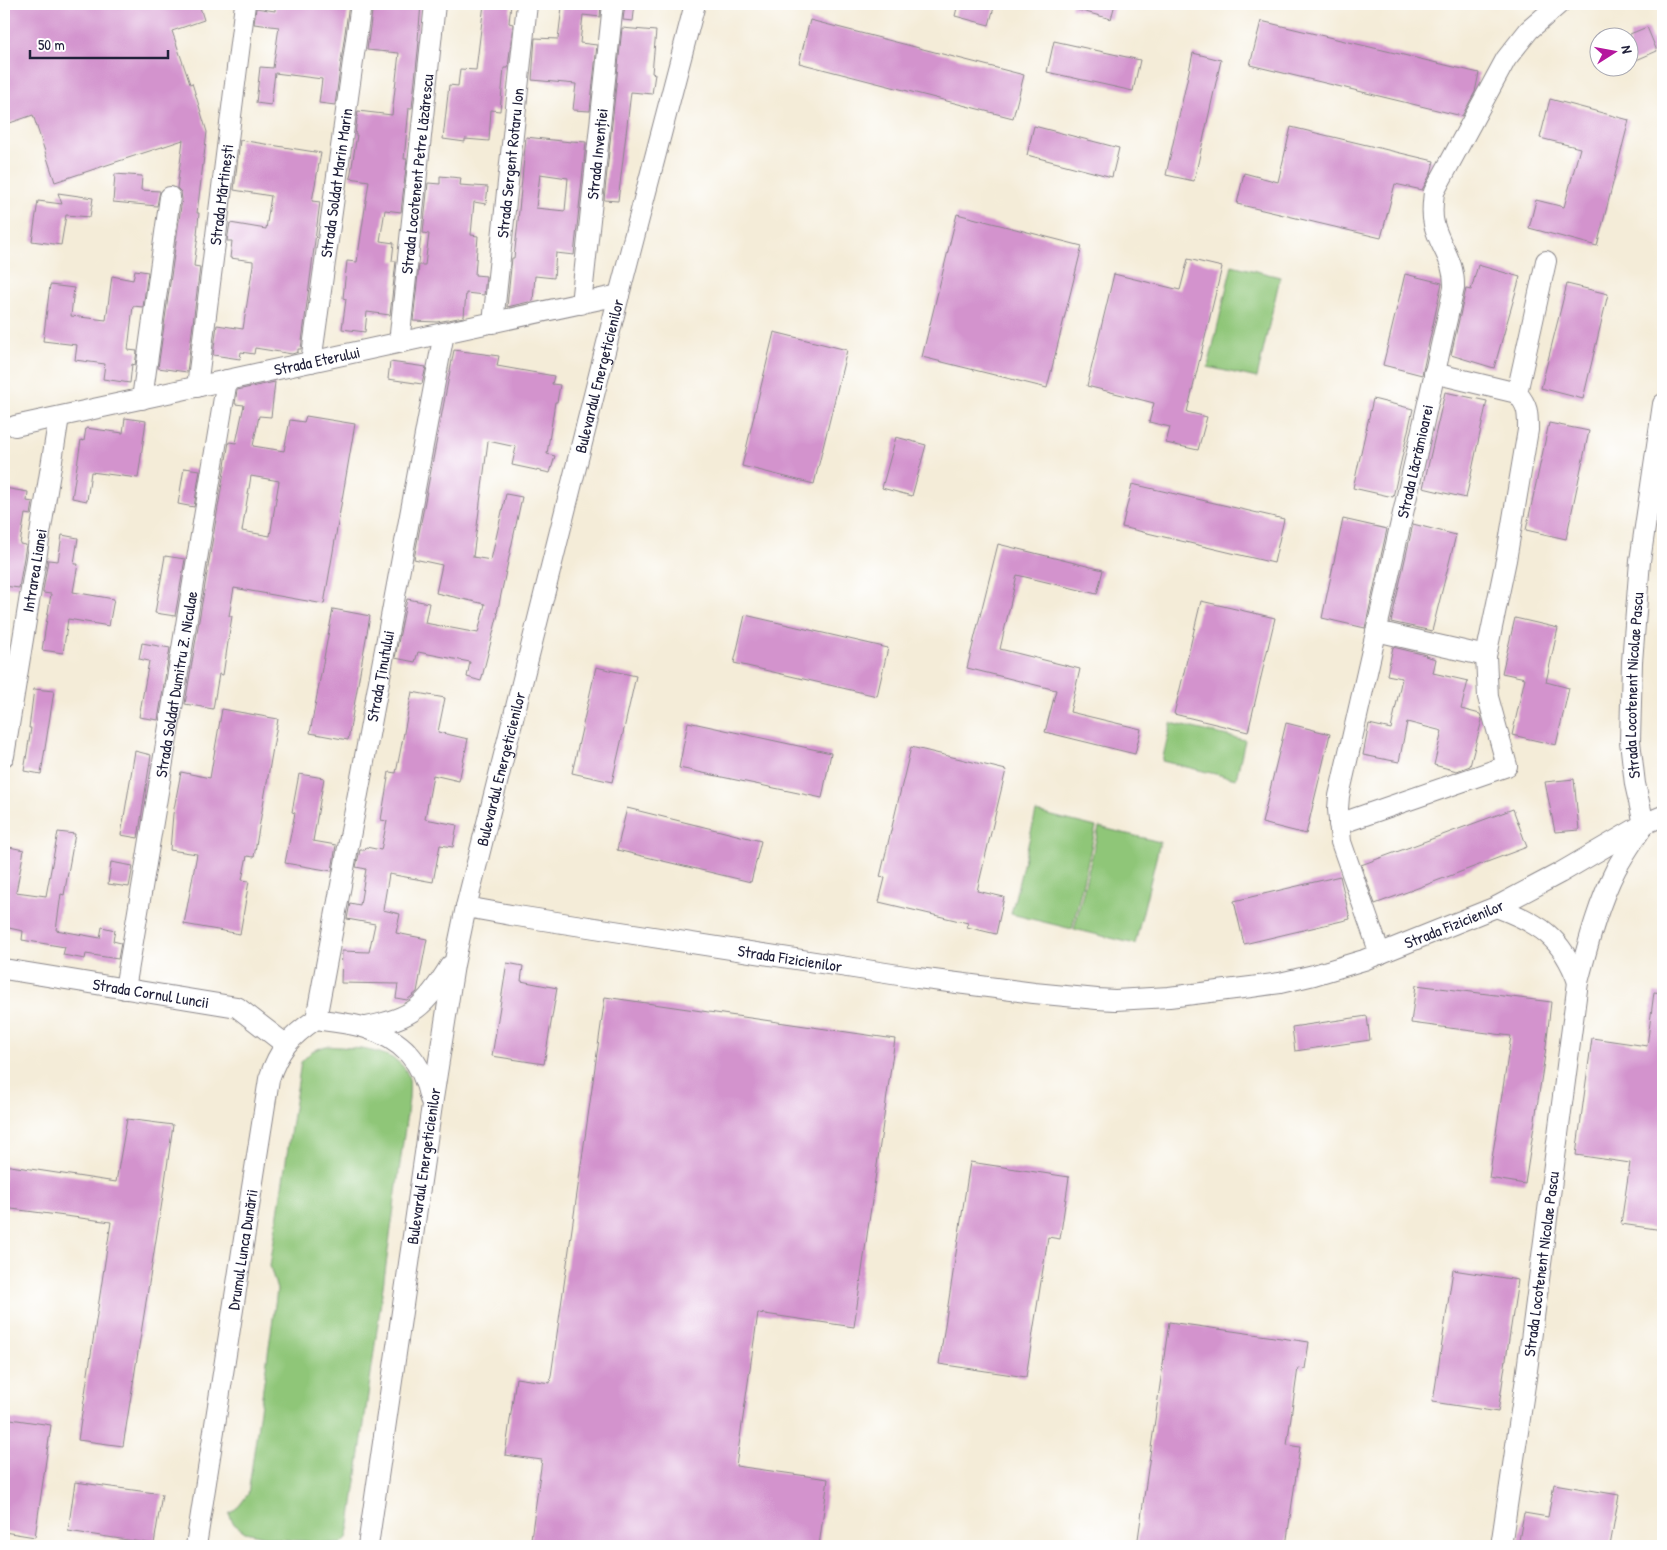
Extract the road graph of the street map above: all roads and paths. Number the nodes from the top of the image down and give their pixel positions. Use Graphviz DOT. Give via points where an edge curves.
graph roads {
  1 [pos="245,4"];
  2 [pos="361,4"];
  3 [pos="435,4"];
  4 [pos="527,4"];
  5 [pos="613,4"];
  6 [pos="695,4"];
  7 [pos="1559,4"];
  8 [pos="170,197"];
  9 [pos="1546,261"];
  10 [pos="619,295"];
  11 [pos="581,304"];
  12 [pos="493,323"];
  13 [pos="444,333"];
  14 [pos="399,343"];
  15 [pos="311,362"];
  16 [pos="1434,373"];
  17 [pos="227,380"];
  18 [pos="197,387"];
  19 [pos="1517,393"];
  20 [pos="142,399"];
  21 [pos="1663,404"];
  22 [pos="59,417"];
  23 [pos="15,426"];
  24 [pos="1660,452"];
  25 [pos="1376,631"];
  26 [pos="1486,656"];
  27 [pos="4,756"];
  28 [pos="1663,805"];
  29 [pos="1663,816"];
  30 [pos="1644,824"];
  31 [pos="1340,833"];
  32 [pos="466,906"];
  33 [pos="1496,906"];
  34 [pos="1380,954"];
  35 [pos="456,956"];
  36 [pos="4,970"];
  37 [pos="1578,982"];
  38 [pos="125,989"];
  39 [pos="316,1020"];
  40 [pos="366,1028"];
  41 [pos="285,1044"];
  42 [pos="432,1105"];
  43 [pos="196,1546"];
  44 [pos="368,1546"];
  45 [pos="1501,1546"];
  1 -- 18 [label="street, Strada Mărtinești"];
  2 -- 15 [label="street, Strada Soldat Marin Marin"];
  3 -- 14 [label="street, Strada Locotenent Petre Lăzărescu"];
  4 -- 12 [label="street, Strada Sergent Rotaru Ion"];
  5 -- 11 [label="street, Strada Invenției"];
  6 -- 10 [label="street, Bulevardul Energeticienilor"];
  7 -- 16 [label="street, Strada Lăcrămioarei" via="1529,30 1506,59 1434,192 1434,225 1454,275 1454,288"];
  8 -- 20 [label="street"];
  9 -- 19 [label="street"];
  10 -- 11 [label="street, Strada Eterului"];
  10 -- 32 [label="street, Bulevardul Energeticienilor"];
  11 -- 12 [label="street, Strada Eterului"];
  12 -- 13 [label="street, Strada Eterului"];
  13 -- 14 [label="street, Strada Eterului"];
  13 -- 39 [label="street, Strada Ținutului"];
  14 -- 15 [label="street, Strada Eterului"];
  15 -- 17 [label="street, Strada Eterului"];
  16 -- 19 [label="street"];
  16 -- 25 [label="street, Strada Lăcrămioarei"];
  17 -- 18 [label="street, Strada Eterului"];
  17 -- 38 [label="street, Strada Soldat Dumitru Z. Niculae"];
  18 -- 20 [label="street, Strada Eterului"];
  19 -- 26 [label="street" via="1526,404 1528,430"];
  20 -- 22 [label="street, Strada Eterului"];
  21 -- 24 [label="street, Strada Locotenent Nicolae Pascu"];
  22 -- 23 [label="street, Strada Eterului"];
  22 -- 27 [label="street, Intrarea Lianei"];
  24 -- 30 [label="street, Strada Locotenent Nicolae Pascu" via="1636,605 1630,713 1632,767"];
  25 -- 26 [label="street"];
  25 -- 31 [label="street, Strada Lăcrămioarei" via="1339,796"];
  26 -- 31 [label="street" via="1488,698 1508,766"];
  28 -- 30 [label="street, Strada Fizicienilor"];
  29 -- 30 [label="street, Strada Fizicienilor"];
  30 -- 33 [label="street, Strada Fizicienilor"];
  30 -- 37 [label="street, Strada Locotenent Nicolae Pascu" via="1616,868 1605,894"];
  31 -- 34 [label="street, Strada Lăcrămioarei"];
  32 -- 34 [label="street, Strada Fizicienilor" via="918,978 1115,1000 1134,1008 1228,998 1251,987 1314,975"];
  32 -- 35 [label="street, Bulevardul Energeticienilor"];
  33 -- 34 [label="street, Strada Fizicienilor"];
  33 -- 37 [label="street, Strada Locotenent Nicolae Pascu" via="1540,927 1556,941 1572,964"];
  35 -- 40 [label="street" via="438,986 411,1014"];
  35 -- 42 [label="street, Bulevardul Energeticienilor"];
  36 -- 38 [label="street, Strada Cornul Luncii"];
  37 -- 45 [label="street, Strada Locotenent Nicolae Pascu"];
  38 -- 41 [label="street, Strada Cornul Luncii" via="237,1007"];
  39 -- 40 [label="street"];
  39 -- 41 [label="street, Drumul Lunca Dunării"];
  40 -- 42 [label="street" via="408,1052 426,1080"];
  41 -- 43 [label="street, Drumul Lunca Dunării" via="268,1079"];
  42 -- 44 [label="street, Bulevardul Energeticienilor"];
}
